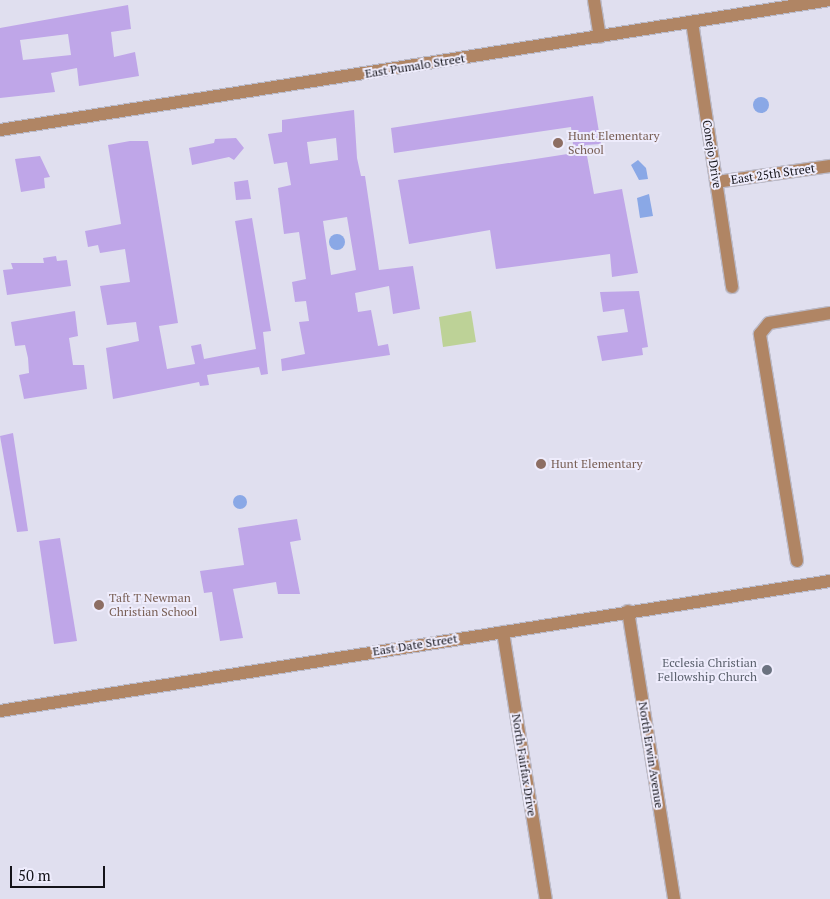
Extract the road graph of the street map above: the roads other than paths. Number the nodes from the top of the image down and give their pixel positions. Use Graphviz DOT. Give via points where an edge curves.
graph roads {
  1 [pos="594,0"];
  2 [pos="830,0"];
  3 [pos="692,22"];
  4 [pos="600,37"];
  5 [pos="0,130"];
  6 [pos="830,166"];
  7 [pos="716,182"];
  8 [pos="732,287"];
  9 [pos="830,313"];
  10 [pos="797,561"];
  11 [pos="830,581"];
  12 [pos="628,611"];
  13 [pos="503,632"];
  14 [pos="0,711"];
  15 [pos="546,899"];
  16 [pos="674,899"];
  1 -- 4 [label="street"];
  2 -- 3 [label="street, East Pumalo Street"];
  3 -- 4 [label="street, East Pumalo Street"];
  3 -- 7 [label="street, Conejo Drive"];
  4 -- 5 [label="street, East Pumalo Street"];
  6 -- 7 [label="street, East 25th Street"];
  7 -- 8 [label="street, Conejo Drive"];
  9 -- 10 [label="street" via="769,323 760,334"];
  11 -- 12 [label="street, East Date Street"];
  12 -- 13 [label="street, East Date Street"];
  12 -- 16 [label="street, North Erwin Avenue"];
  13 -- 14 [label="street, East Date Street"];
  13 -- 15 [label="street, North Fairfax Drive"];
}
